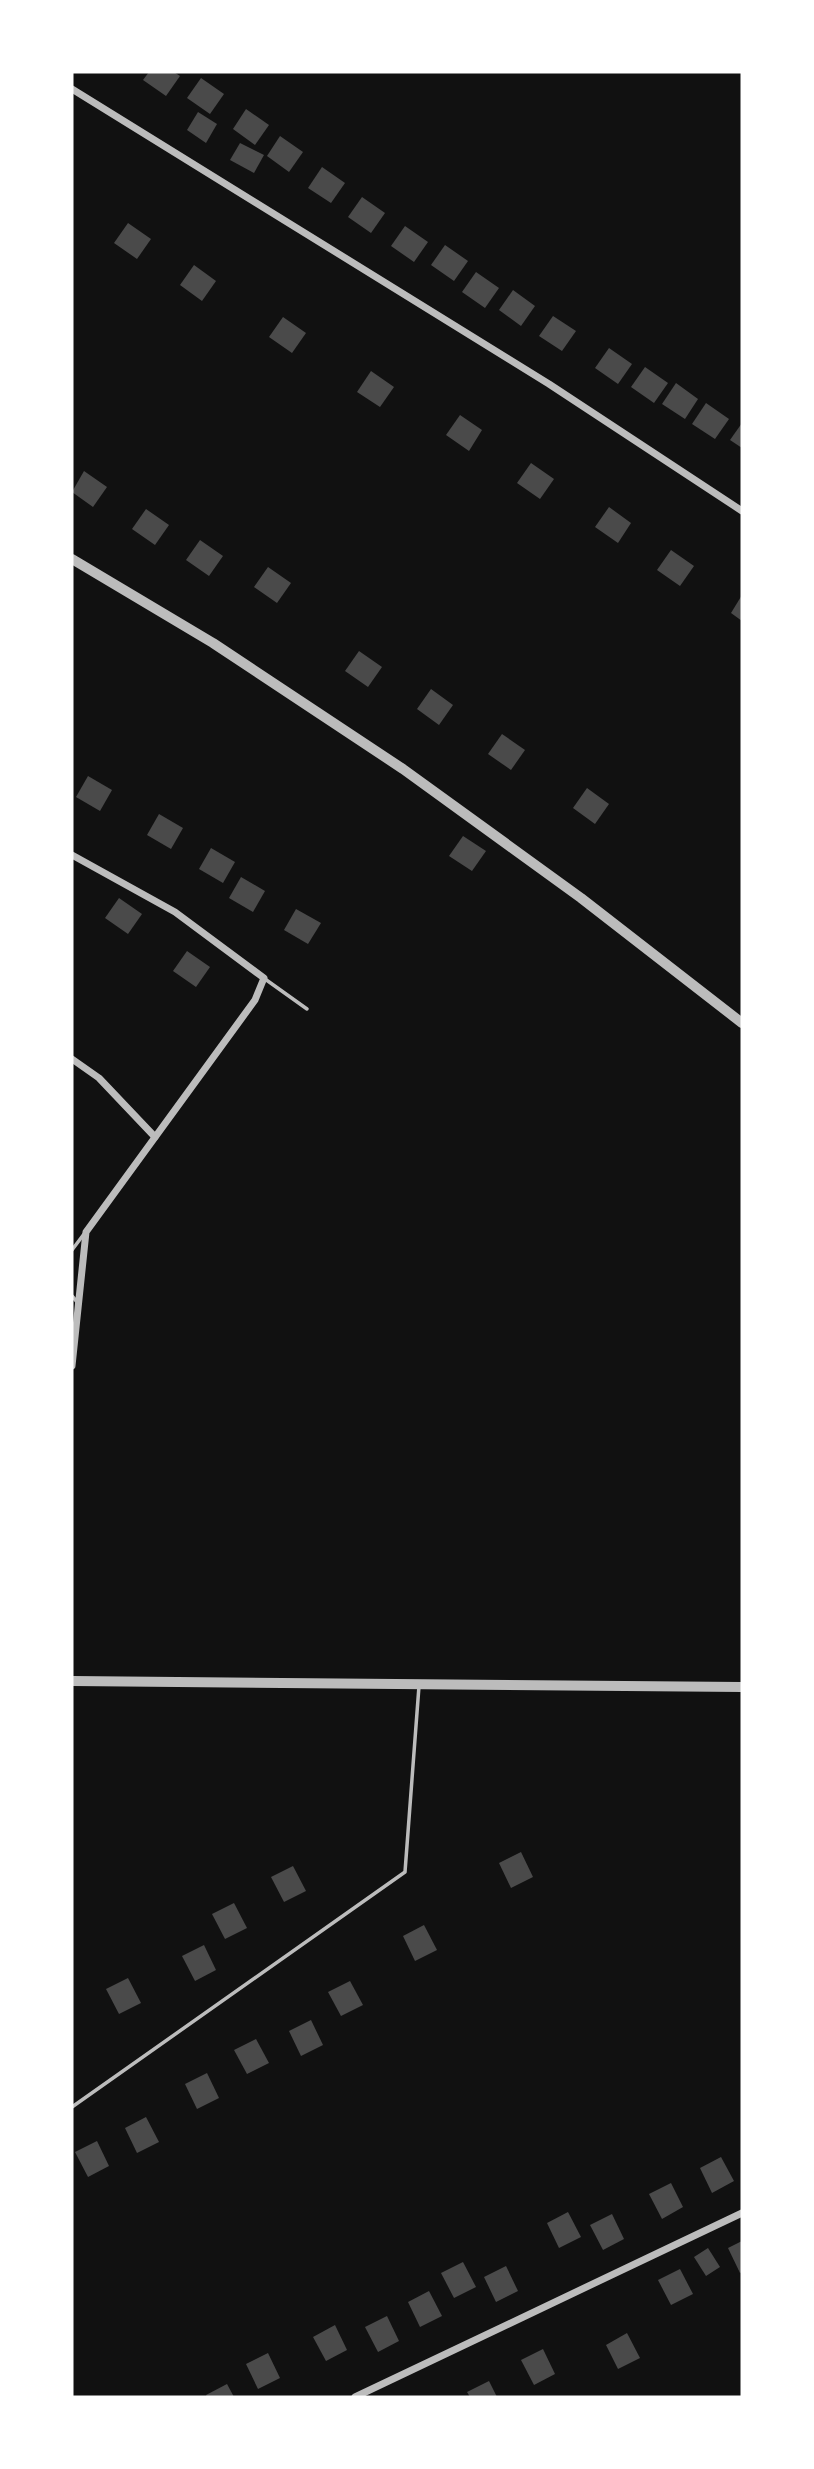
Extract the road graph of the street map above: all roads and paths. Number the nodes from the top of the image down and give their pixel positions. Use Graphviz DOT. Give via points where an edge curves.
graph roads {
  1 [pos="72,89"];
  2 [pos="742,511"];
  3 [pos="72,559"];
  4 [pos="72,855"];
  5 [pos="264,978"];
  6 [pos="307,1009"];
  7 [pos="742,1023"];
  8 [pos="72,1059"];
  9 [pos="155,1137"];
  10 [pos="86,1232"];
  11 [pos="72,1251"];
  12 [pos="72,1296"];
  13 [pos="80,1304"];
  14 [pos="72,1366"];
  15 [pos="72,1681"];
  16 [pos="419,1684"];
  17 [pos="742,1686"];
  18 [pos="72,2107"];
  19 [pos="742,2213"];
  20 [pos="355,2397"];
  1 -- 2 [label="street" via="549,384"];
  3 -- 7 [label="street" via="213,643 404,769"];
  4 -- 5 [label="street" via="175,912"];
  5 -- 6 [label="lane"];
  5 -- 9 [label="street" via="255,1000"];
  8 -- 9 [label="street" via="99,1078"];
  9 -- 10 [label="street"];
  10 -- 11 [label="lane"];
  10 -- 13 [label="street"];
  12 -- 13 [label="lane"];
  13 -- 14 [label="street"];
  15 -- 16 [label="street"];
  16 -- 17 [label="street"];
  16 -- 18 [label="lane" via="405,1872"];
  19 -- 20 [label="street"];
}
